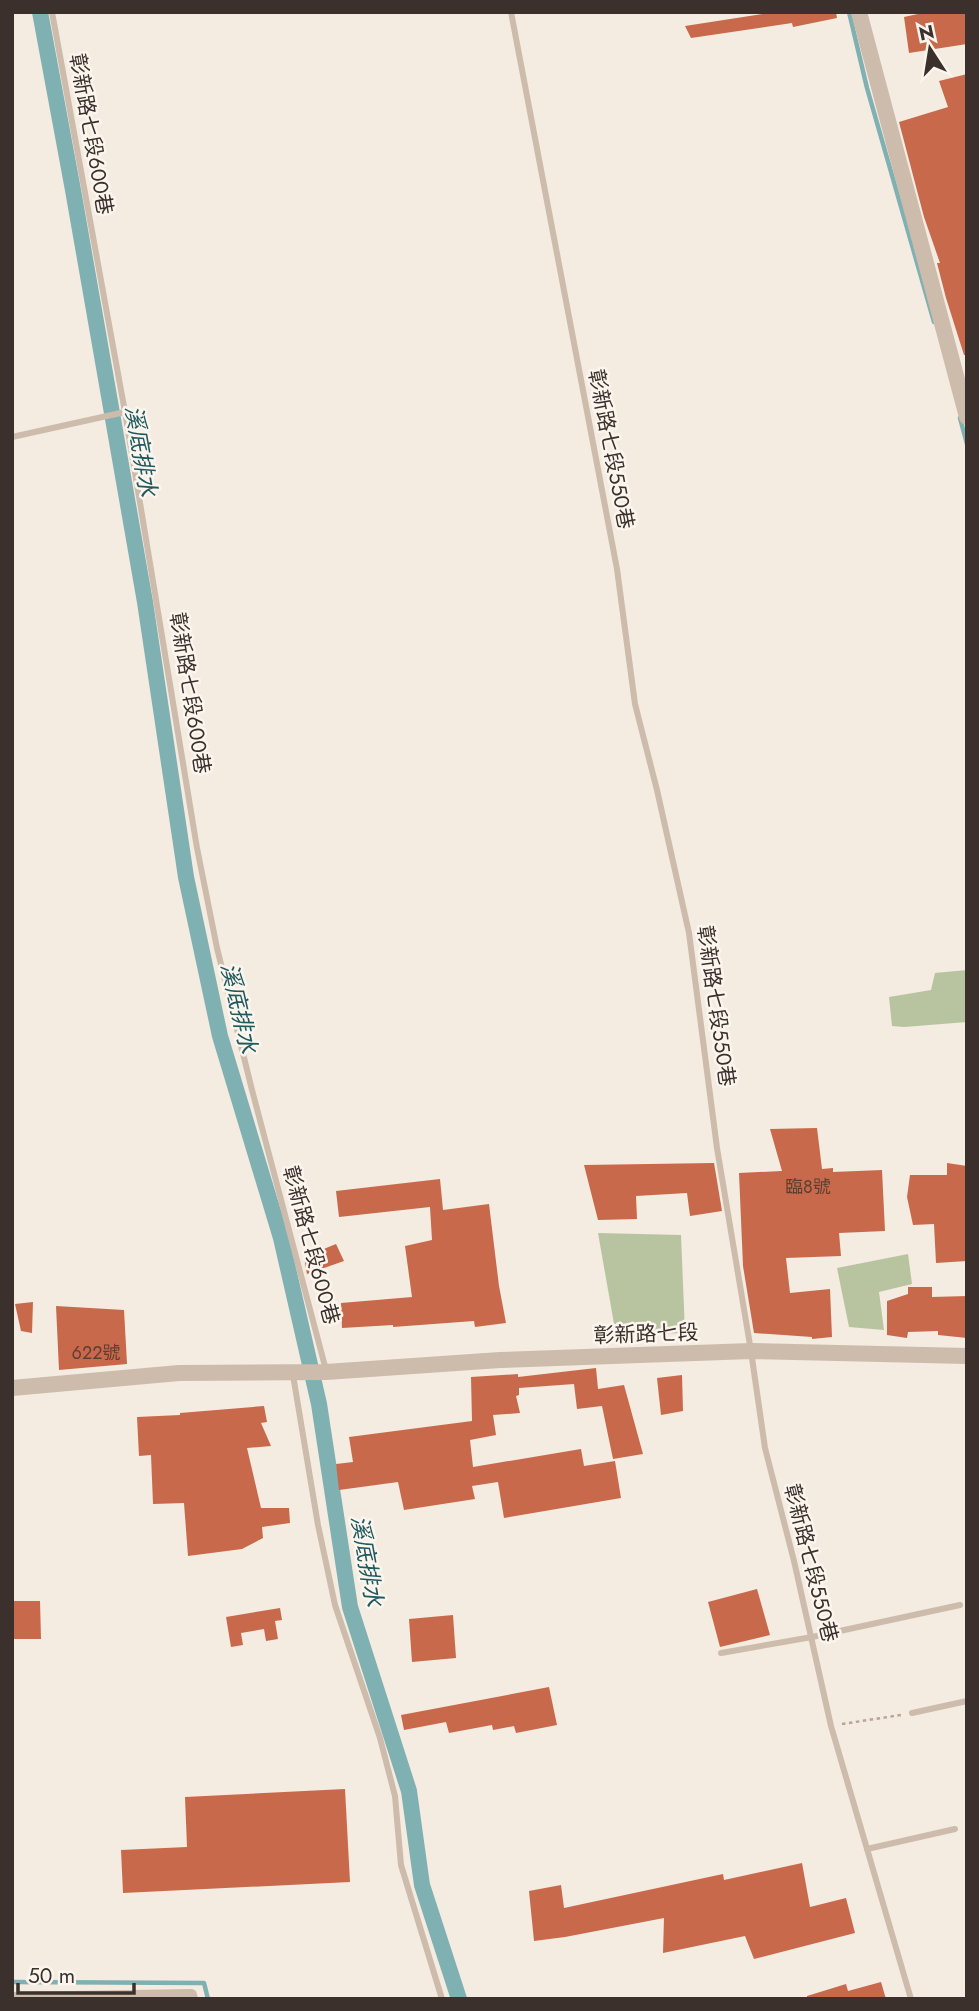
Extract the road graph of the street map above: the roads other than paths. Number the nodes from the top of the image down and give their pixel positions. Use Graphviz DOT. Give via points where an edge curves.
graph roads {
  1 [pos="52,12"];
  2 [pos="511,12"];
  3 [pos="859,12"];
  4 [pos="125,412"];
  5 [pos="967,417"];
  6 [pos="12,437"];
  7 [pos="751,1351"];
  8 [pos="967,1356"];
  9 [pos="326,1372"];
  10 [pos="293,1373"];
  11 [pos="12,1388"];
  12 [pos="961,1605"];
  13 [pos="812,1637"];
  14 [pos="721,1653"];
  15 [pos="967,1700"];
  16 [pos="912,1713"];
  17 [pos="955,1829"];
  18 [pos="867,1849"];
  19 [pos="191,1997"];
  20 [pos="12,1998"];
  21 [pos="442,1999"];
  22 [pos="911,1999"];
  1 -- 4 [label="lane, 彰新路七段600巷"];
  2 -- 7 [label="lane, 彰新路七段550巷" via="617,569 635,704 689,933 717,1148"];
  3 -- 5 [label="street"];
  4 -- 6 [label="lane"];
  4 -- 9 [label="lane, 彰新路七段600巷" via="217,948"];
  7 -- 8 [label="street, 彰新路七段"];
  7 -- 9 [label="street, 彰新路七段"];
  7 -- 13 [label="lane, 彰新路七段550巷" via="765,1448"];
  9 -- 10 [label="street, 彰新路七段"];
  10 -- 11 [label="street" via="179,1373"];
  10 -- 21 [label="lane" via="335,1605 380,1738 395,1796 401,1865"];
  12 -- 13 [label="lane"];
  13 -- 14 [label="lane"];
  13 -- 18 [label="lane, 彰新路七段550巷" via="831,1726"];
  15 -- 16 [label="lane"];
  17 -- 18 [label="lane"];
  18 -- 22 [label="lane, 彰新路七段550巷"];
  19 -- 20 [label="street"];
}
